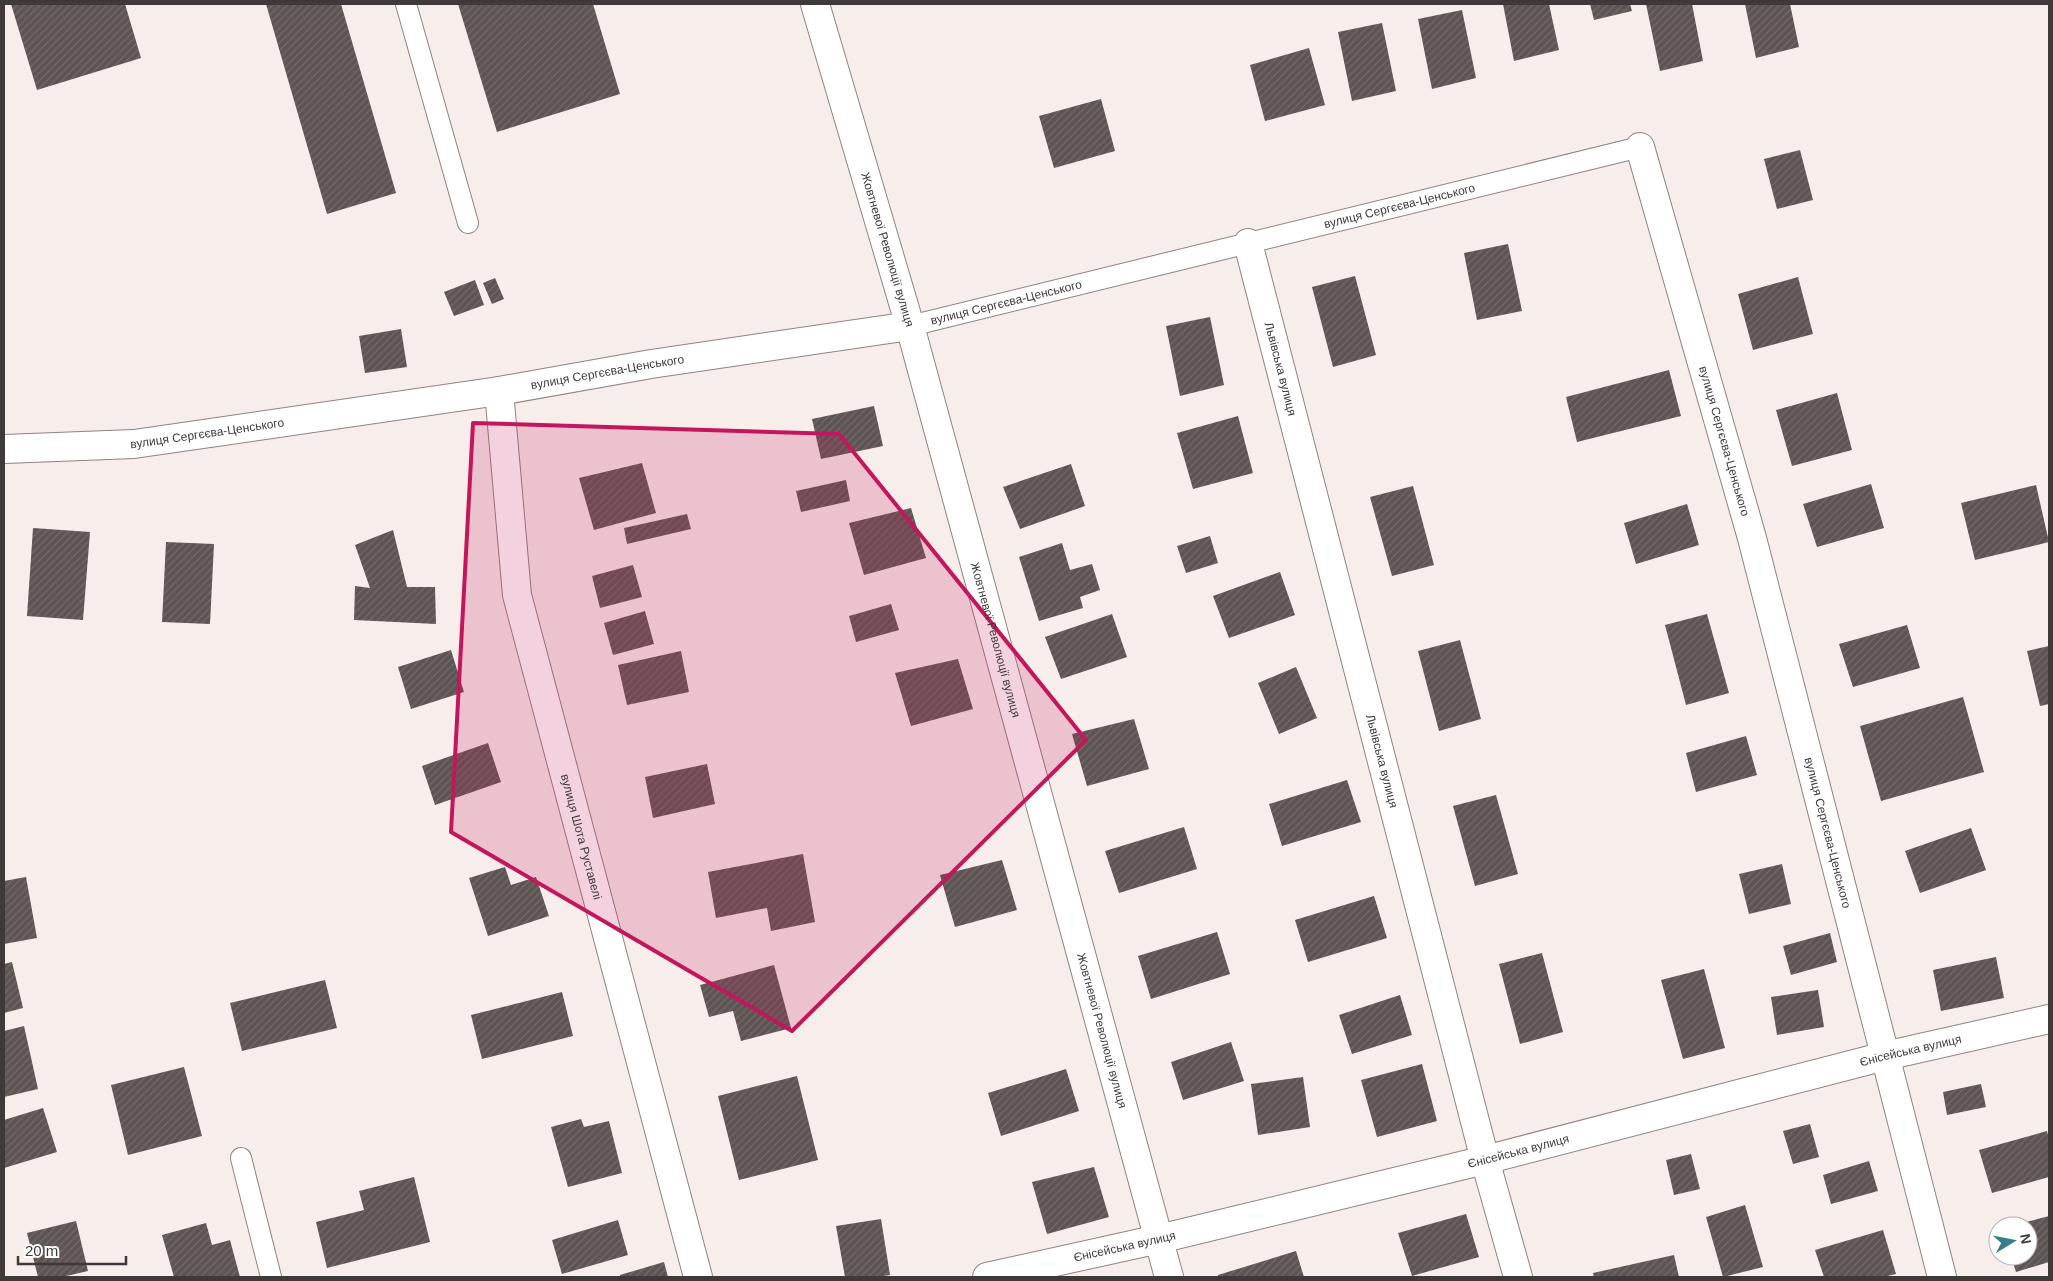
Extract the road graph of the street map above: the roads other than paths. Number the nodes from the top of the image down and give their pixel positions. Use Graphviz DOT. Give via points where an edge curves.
graph roads {
  1 [pos="406,4"];
  2 [pos="814,4"];
  3 [pos="1640,147"];
  4 [pos="468,223"];
  5 [pos="1248,243"];
  6 [pos="910,326"];
  7 [pos="499,391"];
  8 [pos="4,449"];
  9 [pos="2049,1019"];
  10 [pos="1885,1056"];
  11 [pos="240,1158"];
  12 [pos="1485,1160"];
  13 [pos="1159,1239"];
  14 [pos="271,1277"];
  15 [pos="698,1277"];
  16 [pos="987,1277"];
  17 [pos="1169,1277"];
  18 [pos="1518,1277"];
  19 [pos="1942,1277"];
  1 -- 4 [label="lane"];
  2 -- 6 [label="street, Жовтневої Революції вулиця"];
  3 -- 5 [label="lane, вулиця Сергєєва-Ценського"];
  3 -- 10 [label="street, вулиця Сергєєва-Ценського" via="1752,538"];
  5 -- 6 [label="lane, вулиця Сергєєва-Ценського"];
  5 -- 12 [label="street, Львівська вулиця"];
  6 -- 7 [label="street, вулиця Сергєєва-Ценського" via="651,364"];
  6 -- 13 [label="street, Жовтневої Революції вулиця"];
  7 -- 8 [label="street, вулиця Сергєєва-Ценського" via="134,444"];
  7 -- 15 [label="street, вулиця Шота Руставелі" via="517,595"];
  9 -- 10 [label="street, Єнісейська вулиця"];
  10 -- 12 [label="street, Єнісейська вулиця"];
  10 -- 19 [label="street, вулиця Сергєєва-Ценського"];
  11 -- 14 [label="lane"];
  12 -- 13 [label="street, Єнісейська вулиця"];
  12 -- 18 [label="street, Львівська вулиця"];
  13 -- 16 [label="street, Єнісейська вулиця"];
  13 -- 17 [label="street, Жовтневої Революції вулиця"];
}
